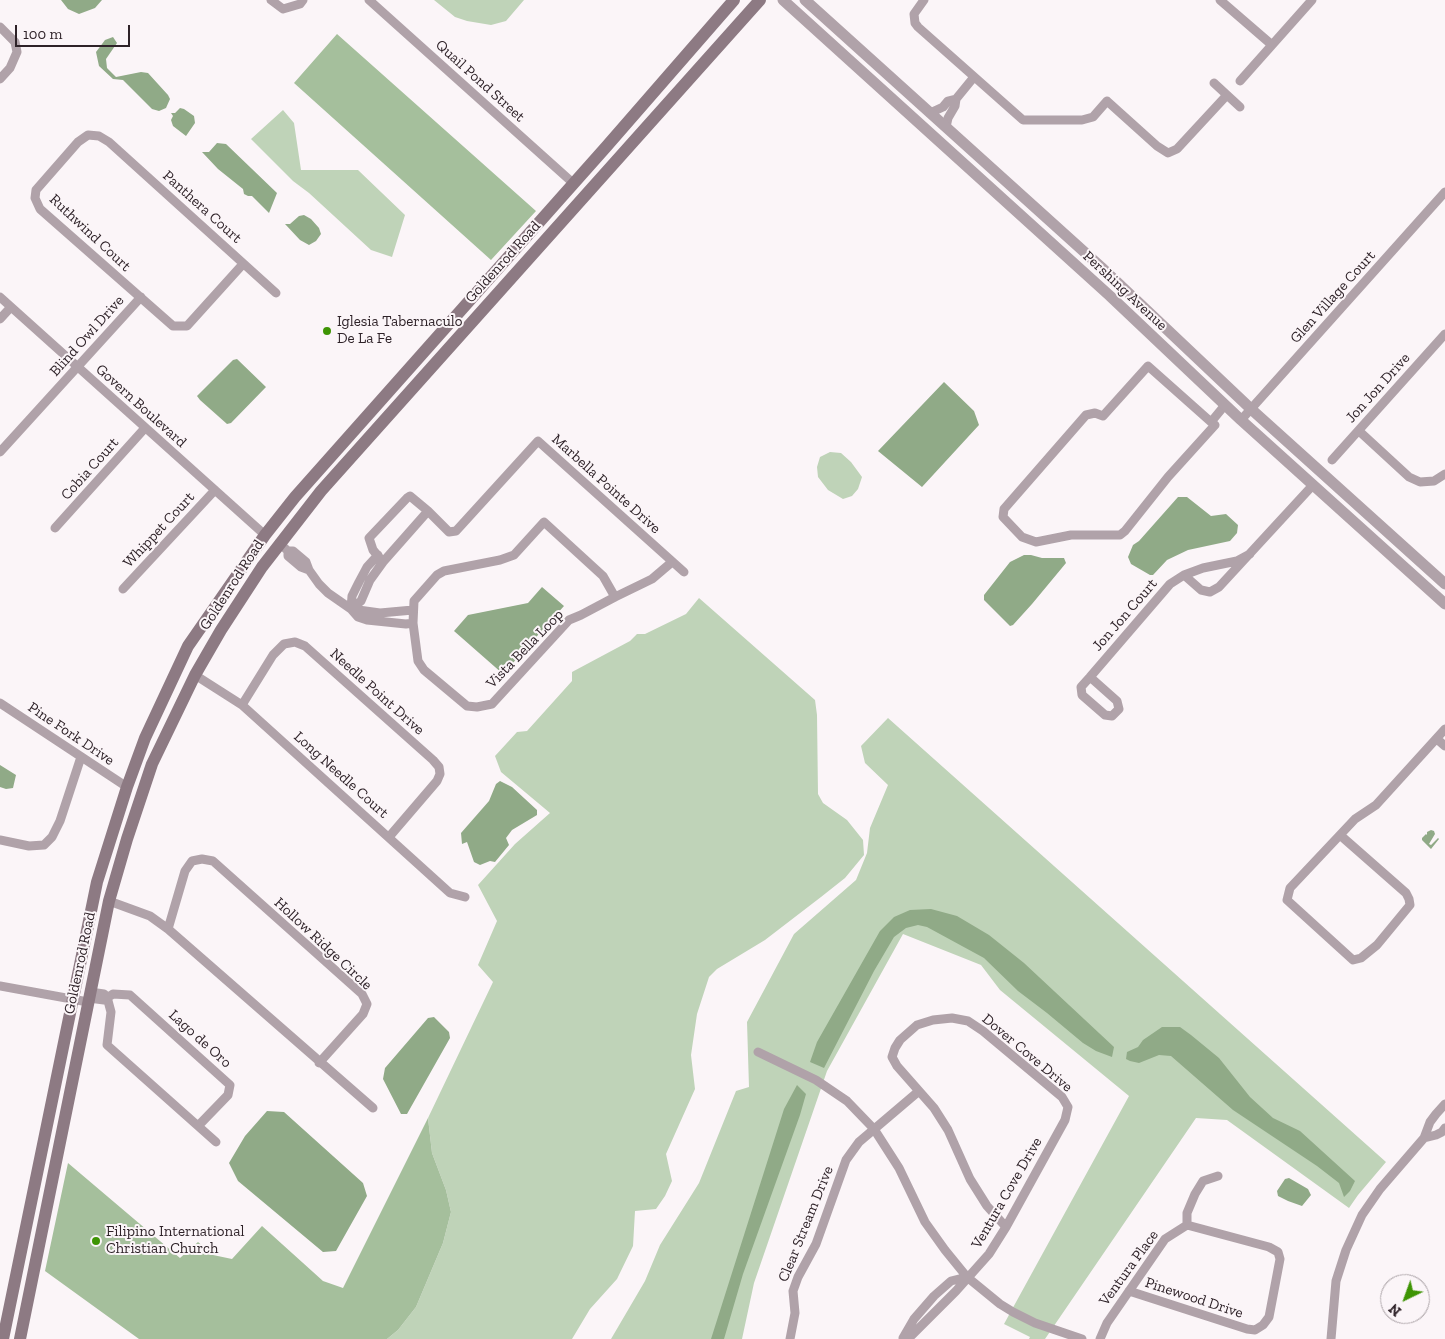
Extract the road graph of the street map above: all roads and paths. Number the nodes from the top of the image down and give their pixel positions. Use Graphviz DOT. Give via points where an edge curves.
graph roads {
  1 [pos="271,0"];
  2 [pos="304,0"];
  3 [pos="369,0"];
  4 [pos="734,0"];
  5 [pos="760,0"];
  6 [pos="783,0"];
  7 [pos="805,0"];
  8 [pos="924,0"];
  9 [pos="1220,0"];
  10 [pos="1312,0"];
  11 [pos="0,27"];
  12 [pos="1272,45"];
  13 [pos="672,72"];
  14 [pos="974,77"];
  15 [pos="0,79"];
  16 [pos="1240,81"];
  17 [pos="1214,83"];
  18 [pos="1226,94"];
  19 [pos="956,99"];
  20 [pos="1240,107"];
  21 [pos="930,113"];
  22 [pos="946,127"];
  23 [pos="109,142"];
  24 [pos="601,176"];
  25 [pos="573,183"];
  26 [pos="1445,192"];
  27 [pos="244,264"];
  28 [pos="495,272"];
  29 [pos="276,293"];
  30 [pos="497,293"];
  31 [pos="0,297"];
  32 [pos="141,297"];
  33 [pos="11,307"];
  34 [pos="0,319"];
  35 [pos="1445,334"];
  36 [pos="420,355"];
  37 [pos="442,356"];
  38 [pos="78,367"];
  39 [pos="1225,405"];
  40 [pos="1252,409"];
  41 [pos="1241,420"];
  42 [pos="1211,422"];
  43 [pos="145,428"];
  44 [pos="1359,431"];
  45 [pos="0,452"];
  46 [pos="354,454"];
  47 [pos="1332,460"];
  48 [pos="1445,474"];
  49 [pos="1313,485"];
  50 [pos="214,490"];
  51 [pos="285,509"];
  52 [pos="428,511"];
  53 [pos="55,528"];
  54 [pos="264,535"];
  55 [pos="284,547"];
  56 [pos="1250,554"];
  57 [pos="380,558"];
  58 [pos="672,562"];
  59 [pos="262,567"];
  60 [pos="684,572"];
  61 [pos="1184,575"];
  62 [pos="1445,584"];
  63 [pos="123,589"];
  64 [pos="616,597"];
  65 [pos="1445,604"];
  66 [pos="351,609"];
  67 [pos="413,610"];
  68 [pos="413,623"];
  69 [pos="195,675"];
  70 [pos="1090,677"];
  71 [pos="0,703"];
  72 [pos="242,705"];
  73 [pos="1445,729"];
  74 [pos="1436,739"];
  75 [pos="1445,746"];
  76 [pos="81,757"];
  77 [pos="127,787"];
  78 [pos="1340,835"];
  79 [pos="388,837"];
  80 [pos="0,840"];
  81 [pos="465,897"];
  82 [pos="109,901"];
  83 [pos="168,929"];
  84 [pos="0,986"];
  85 [pos="107,997"];
  86 [pos="89,998"];
  87 [pos="72,999"];
  88 [pos="758,1052"];
  89 [pos="319,1063"];
  90 [pos="919,1091"];
  91 [pos="1445,1104"];
  92 [pos="373,1108"];
  93 [pos="1065,1120"];
  94 [pos="199,1125"];
  95 [pos="1445,1128"];
  96 [pos="874,1129"];
  97 [pos="1424,1138"];
  98 [pos="216,1142"];
  99 [pos="1218,1176"];
  100 [pos="1187,1225"];
  101 [pos="1006,1226"];
  102 [pos="967,1277"];
  103 [pos="1129,1291"];
  104 [pos="4,1334"];
  105 [pos="20,1336"];
  106 [pos="790,1339"];
  107 [pos="903,1339"];
  108 [pos="908,1339"];
  109 [pos="1082,1339"];
  110 [pos="1100,1339"];
  111 [pos="1331,1339"];
  1 -- 2 [label="street" via="283,9"];
  3 -- 25 [label="street, Quail Pond Street"];
  4 -- 13 [label="main road, Goldenrod Road"];
  5 -- 24 [label="main road, Goldenrod Road"];
  6 -- 39 [label="street, Pershing Avenue"];
  7 -- 21 [label="street, Pershing Avenue"];
  8 -- 14 [label="street" via="914,14 915,23"];
  9 -- 12 [label="street"];
  10 -- 12 [label="street"];
  11 -- 15 [label="street" via="15,42 17,52 10,68"];
  12 -- 16 [label="street"];
  13 -- 24 [label="main road" via="663,93 601,163"];
  13 -- 25 [label="main road, Goldenrod Road"];
  14 -- 18 [label="street" via="1023,120 1082,120 1090,118 1106,101 1168,153 1177,149"];
  14 -- 19 [label="street"];
  17 -- 18 [label="street"];
  18 -- 20 [label="street"];
  19 -- 21 [label="street" via="948,100 943,107"];
  19 -- 22 [label="street"];
  21 -- 22 [label="street, Pershing Avenue"];
  22 -- 40 [label="street, Pershing Avenue"];
  23 -- 27 [label="street, Panthera Court"];
  23 -- 32 [label="street, Ruthwind Court" via="99,136 88,135 78,142 36,190 35,198 40,209"];
  24 -- 30 [label="main road, Goldenrod Road"];
  25 -- 28 [label="main road, Goldenrod Road"];
  25 -- 30 [label="main road" via="572,202 503,278"];
  26 -- 40 [label="street, Glen Village Court"];
  27 -- 29 [label="street, Panthera Court"];
  27 -- 32 [label="street, Blind Owl Drive" via="187,326 173,326"];
  28 -- 36 [label="main road, Goldenrod Road"];
  28 -- 37 [label="main road" via="491,287 440,344"];
  30 -- 37 [label="main road, Goldenrod Road"];
  31 -- 33 [label="street, Govern Boulevard"];
  32 -- 38 [label="street, Blind Owl Drive"];
  33 -- 34 [label="street"];
  33 -- 38 [label="street, Govern Boulevard"];
  35 -- 44 [label="street, Jon Jon Drive"];
  36 -- 46 [label="main road" via="422,369 364,435"];
  36 -- 51 [label="main road, Goldenrod Road"];
  37 -- 46 [label="main road, Goldenrod Road"];
  38 -- 43 [label="street, Govern Boulevard"];
  38 -- 45 [label="street, Blind Owl Drive"];
  39 -- 41 [label="street, Pershing Avenue"];
  39 -- 42 [label="street"];
  40 -- 41 [label="street, Glen Village Court"];
  40 -- 62 [label="street, Pershing Avenue"];
  41 -- 49 [label="street, Pershing Avenue"];
  42 -- 42 [label="street" via="1148,366 1103,416 1095,413 1086,415 1004,509 1002,517 1022,538 1036,542 1071,534 1120,534 1215,425"];
  43 -- 50 [label="street, Govern Boulevard"];
  43 -- 53 [label="street, Cobia Court"];
  44 -- 47 [label="street, Jon Jon Drive"];
  44 -- 48 [label="street" via="1409,477 1420,482 1434,481"];
  46 -- 55 [label="main road, Goldenrod Road" via="321,492"];
  49 -- 56 [label="street, Jon Jon Court"];
  49 -- 65 [label="street, Pershing Avenue"];
  50 -- 54 [label="street, Govern Boulevard"];
  50 -- 63 [label="street, Whippet Court"];
  51 -- 54 [label="main road, Goldenrod Road"];
  51 -- 55 [label="main road" via="280,528"];
  52 -- 57 [label="street"];
  52 -- 57 [label="street, Marbella Pointe Drive" via="410,496 407,498 369,538"];
  52 -- 58 [label="street, Marbella Pointe Drive" via="449,532 456,531 538,441"];
  54 -- 59 [label="main road"];
  54 -- 77 [label="main road, Goldenrod Road" via="188,646 145,738"];
  55 -- 59 [label="main road, Goldenrod Road"];
  55 -- 66 [label="street" via="306,562 319,584"];
  56 -- 61 [label="street, Jon Jon Court" via="1238,561"];
  56 -- 61 [label="street, Jon Jon Court" via="1219,587 1210,592 1201,590"];
  57 -- 66 [label="street" via="352,596"];
  58 -- 60 [label="street, Marbella Pointe Drive"];
  58 -- 64 [label="street, Vista Bella Loop" via="652,579"];
  59 -- 69 [label="main road, Goldenrod Road"];
  61 -- 70 [label="street, Jon Jon Court" via="1170,584"];
  64 -- 67 [label="street, Vista Bella Loop" via="603,576 544,522 514,555 437,575 414,601"];
  64 -- 68 [label="street, Vista Bella Loop" via="569,620 492,704 477,707 468,706 424,670 418,661"];
  66 -- 67 [label="street" via="380,613"];
  66 -- 68 [label="street" via="355,615 367,620"];
  67 -- 68 [label="street, Vista Bella Loop"];
  69 -- 72 [label="street, Long Needle Court"];
  69 -- 82 [label="main road, Goldenrod Road" via="152,764"];
  70 -- 70 [label="street, Jon Jon Court" via="1081,687 1082,695 1104,715 1112,716 1119,709 1117,701"];
  71 -- 76 [label="street, Pine Fork Drive"];
  72 -- 79 [label="street, Long Needle Court"];
  72 -- 79 [label="street, Needle Point Drive" via="273,655 284,644 295,642 305,646 433,760 440,774 437,781"];
  73 -- 74 [label="street"];
  74 -- 75 [label="street"];
  74 -- 78 [label="street" via="1376,805 1355,819"];
  76 -- 77 [label="street, Pine Fork Drive"];
  76 -- 80 [label="street" via="52,838 44,845 29,846"];
  77 -- 87 [label="main road, Goldenrod Road" via="97,882"];
  78 -- 78 [label="street" via="1290,888 1287,900 1352,960 1361,958 1377,945 1410,905 1406,893"];
  79 -- 81 [label="street, Long Needle Court" via="450,893"];
  82 -- 83 [label="street" via="150,916"];
  82 -- 86 [label="main road, Goldenrod Road"];
  83 -- 89 [label="street"];
  83 -- 89 [label="street, Hollow Ridge Circle" via="185,870 192,861 213,861 362,994 367,1004 363,1014"];
  84 -- 87 [label="street, Lago de Oro"];
  85 -- 86 [label="street, Lago de Oro" via="104,1000"];
  85 -- 94 [label="street" via="111,1012 107,1045"];
  85 -- 94 [label="street, Lago de Oro" via="113,994 130,996 230,1085 228,1095"];
  86 -- 87 [label="street, Lago de Oro"];
  86 -- 105 [label="main road, Goldenrod Road"];
  87 -- 104 [label="main road, Goldenrod Road"];
  88 -- 96 [label="street" via="816,1080 847,1101"];
  89 -- 92 [label="street"];
  90 -- 93 [label="street, Dover Cove Drive" via="897,1066 892,1057 895,1048 917,1026 952,1018 983,1031 1062,1097 1068,1107"];
  90 -- 96 [label="street, Clear Stream Drive"];
  90 -- 101 [label="street" via="948,1130 970,1179 987,1206"];
  91 -- 97 [label="street" via="1430,1122"];
  93 -- 101 [label="street, Ventura Cove Drive"];
  94 -- 98 [label="street"];
  95 -- 97 [label="street"];
  96 -- 102 [label="street" via="925,1222"];
  96 -- 106 [label="street, Clear Stream Drive" via="846,1160 816,1244 798,1277 793,1291"];
  97 -- 111 [label="street" via="1380,1189 1350,1241 1336,1281"];
  99 -- 100 [label="street" via="1203,1181 1186,1213"];
  100 -- 103 [label="street, Ventura Place" via="1165,1238"];
  100 -- 103 [label="street, Pinewood Drive" via="1278,1252 1280,1259 1269,1317 1262,1325 1254,1330 1247,1329"];
  101 -- 102 [label="street, Ventura Cove Drive" via="989,1254"];
  102 -- 107 [label="street" via="951,1281 934,1296 914,1319"];
  102 -- 108 [label="street, Ventura Cove Drive"];
  102 -- 109 [label="street" via="1000,1304 1035,1324"];
  103 -- 110 [label="street, Ventura Place"];
  104 -- 105 [label="street"];
}
